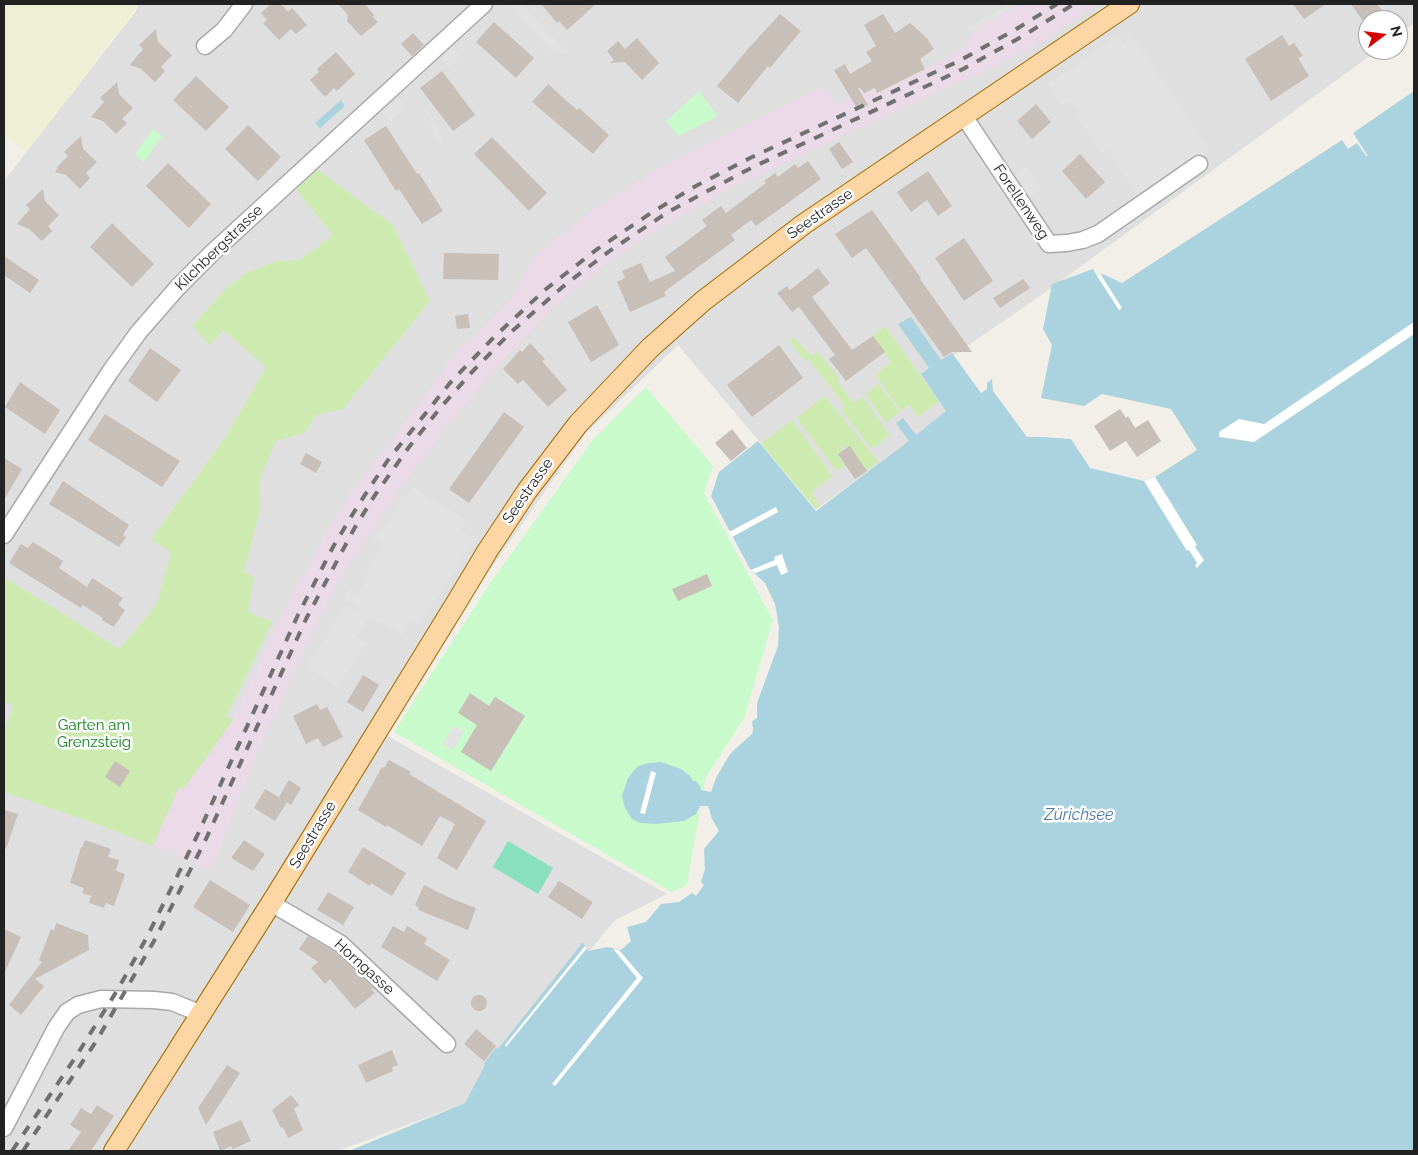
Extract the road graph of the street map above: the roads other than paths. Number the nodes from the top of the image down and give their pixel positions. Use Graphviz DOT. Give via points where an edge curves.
graph roads {
  1 [pos="244,4"];
  2 [pos="484,4"];
  3 [pos="1129,4"];
  4 [pos="204,46"];
  5 [pos="963,115"];
  6 [pos="1199,164"];
  7 [pos="4,535"];
  8 [pos="271,903"];
  9 [pos="202,1014"];
  10 [pos="447,1044"];
  11 [pos="4,1128"];
  12 [pos="114,1151"];
  1 -- 4 [label="street" via="224,30"];
  2 -- 7 [label="street, Kilchbergstrasse" via="178,286 110,372"];
  3 -- 5 [label="main road, Seestrasse"];
  5 -- 6 [label="street, Forellenweg" via="1049,244 1083,240 1098,234"];
  5 -- 8 [label="main road, Seestrasse" via="804,224 716,290 650,348 578,424 527,491 488,550"];
  8 -- 9 [label="main road, Seestrasse"];
  8 -- 10 [label="street, Horngasse" via="342,944"];
  9 -- 11 [label="street" via="172,1002 154,1000 100,1000 78,1004 67,1012 56,1028"];
  9 -- 12 [label="main road, Seestrasse"];
}
